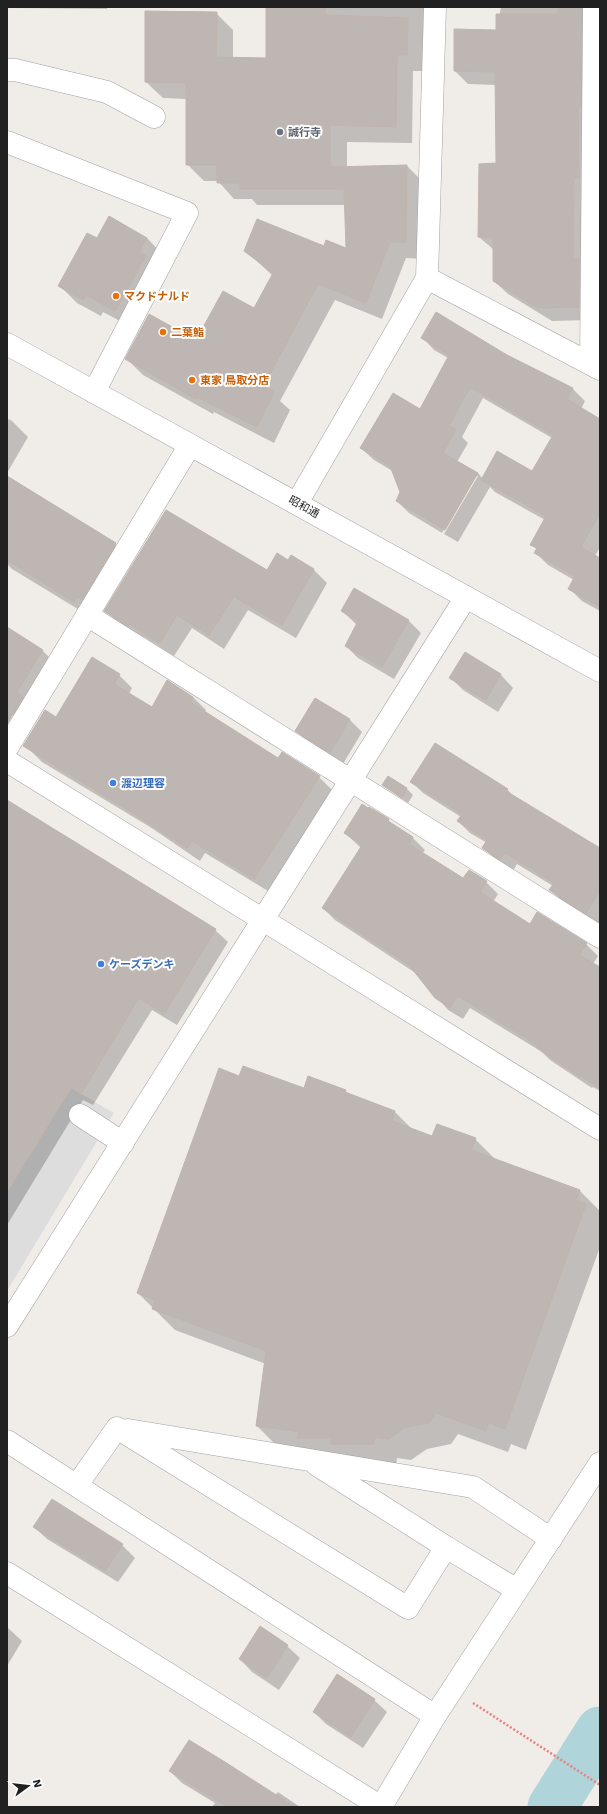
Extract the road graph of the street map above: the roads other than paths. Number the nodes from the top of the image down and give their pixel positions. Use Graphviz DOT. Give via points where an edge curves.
graph roads {
  1 [pos="435,7"];
  2 [pos="594,7"];
  3 [pos="7,70"];
  4 [pos="154,117"];
  5 [pos="7,142"];
  6 [pos="427,278"];
  7 [pos="7,344"];
  8 [pos="595,366"];
  9 [pos="94,392"];
  10 [pos="190,445"];
  11 [pos="297,503"];
  12 [pos="466,597"];
  13 [pos="87,616"];
  14 [pos="600,670"];
  15 [pos="7,748"];
  16 [pos="7,761"];
  17 [pos="350,780"];
  18 [pos="262,919"];
  19 [pos="600,937"];
  20 [pos="80,1115"];
  21 [pos="600,1129"];
  22 [pos="123,1143"];
  23 [pos="7,1326"];
  24 [pos="117,1428"];
  25 [pos="7,1441"];
  26 [pos="310,1460"];
  27 [pos="600,1463"];
  28 [pos="77,1485"];
  29 [pos="551,1539"];
  30 [pos="446,1547"];
  31 [pos="7,1573"];
  32 [pos="517,1590"];
  33 [pos="434,1716"];
  34 [pos="381,1807"];
  1 -- 6 [label="street"];
  2 -- 8 [label="street"];
  3 -- 4 [label="street" via="107,92"];
  5 -- 9 [label="street" via="187,213"];
  6 -- 8 [label="street"];
  6 -- 11 [label="street"];
  7 -- 9 [label="street, 昭和通"];
  9 -- 10 [label="street, 昭和通"];
  10 -- 11 [label="street, 昭和通"];
  10 -- 13 [label="street"];
  11 -- 12 [label="street, 昭和通"];
  12 -- 14 [label="street, 昭和通"];
  12 -- 17 [label="street"];
  13 -- 15 [label="street"];
  13 -- 17 [label="street"];
  16 -- 18 [label="street"];
  17 -- 18 [label="street"];
  17 -- 19 [label="street"];
  18 -- 21 [label="street"];
  18 -- 22 [label="street"];
  20 -- 22 [label="street"];
  22 -- 23 [label="street"];
  24 -- 26 [label="street"];
  24 -- 28 [label="street"];
  24 -- 30 [label="street" via="408,1608"];
  25 -- 28 [label="street"];
  26 -- 29 [label="street" via="473,1487"];
  26 -- 30 [label="street"];
  27 -- 29 [label="street"];
  28 -- 33 [label="street"];
  29 -- 32 [label="street"];
  30 -- 32 [label="street"];
  31 -- 34 [label="street"];
  32 -- 33 [label="street"];
  33 -- 34 [label="street"];
}
